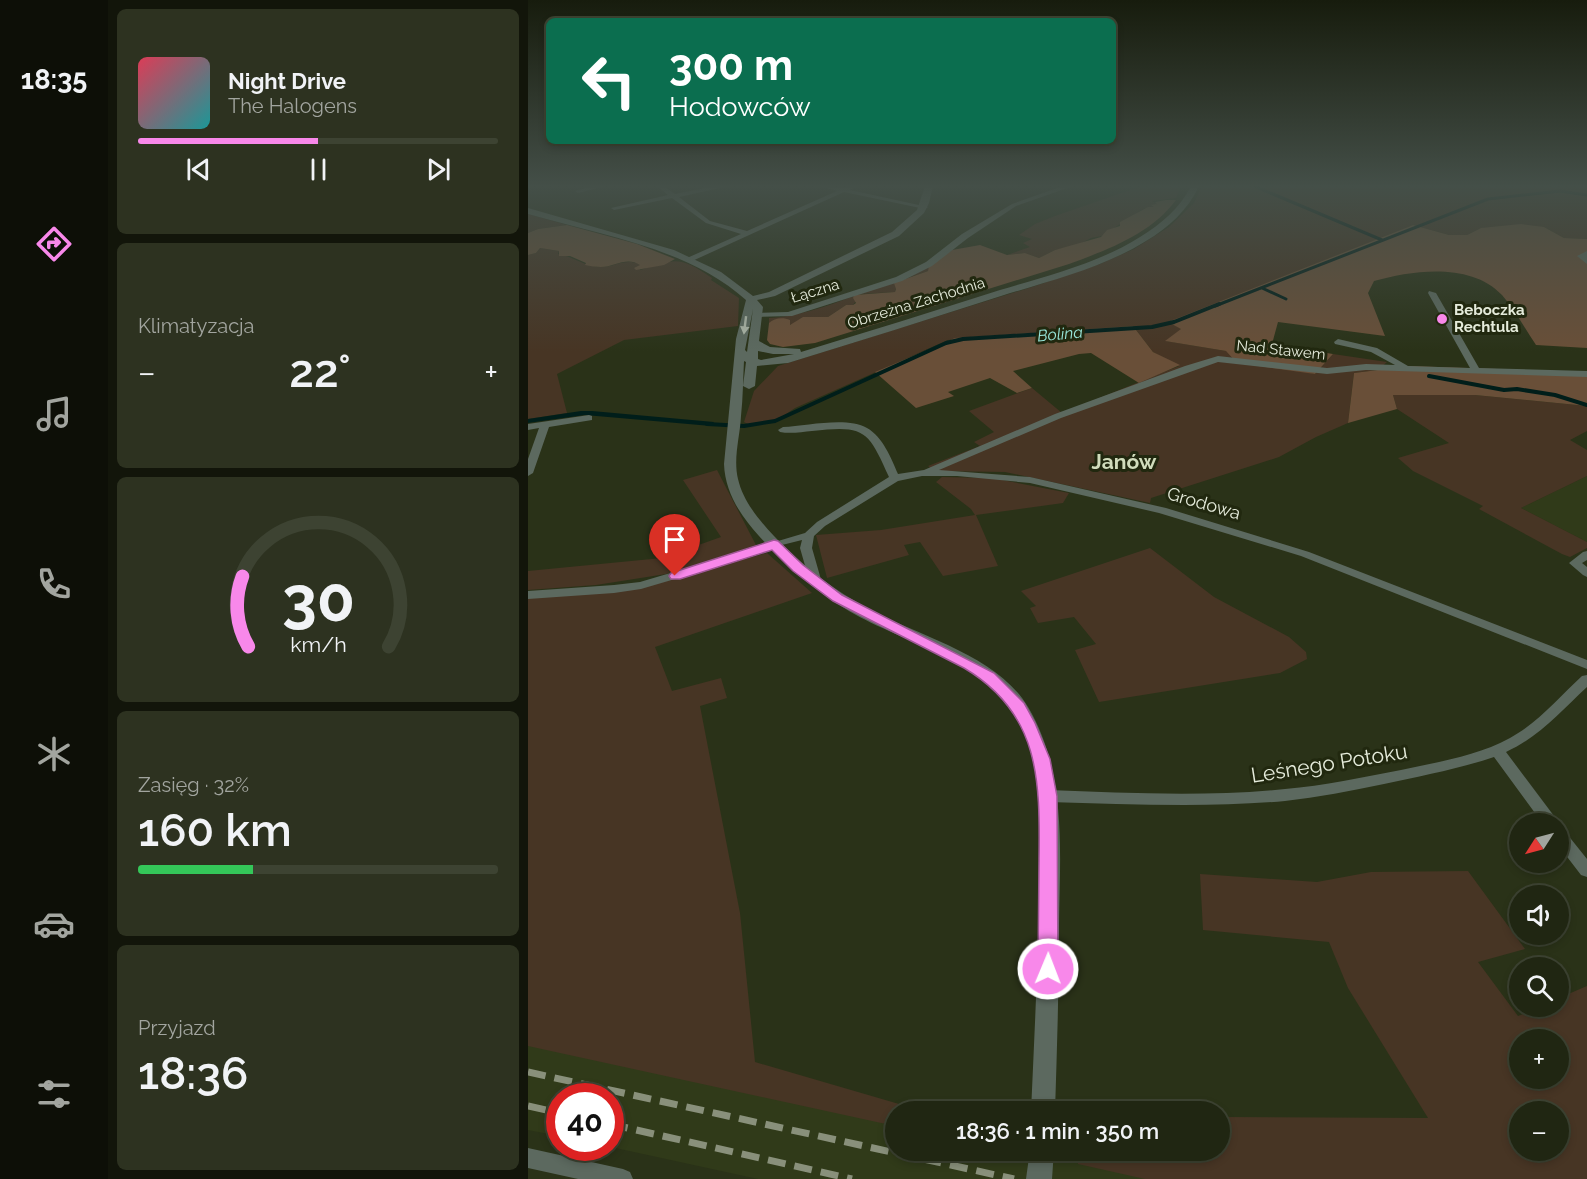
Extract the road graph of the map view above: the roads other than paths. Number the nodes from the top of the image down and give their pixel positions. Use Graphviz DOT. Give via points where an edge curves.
graph roads {
  1 [pos="635,241"];
  2 [pos="732,241"];
  3 [pos="884,241"];
  4 [pos="959,241"];
  5 [pos="1140,241"];
  6 [pos="1587,253"];
  7 [pos="690,260"];
  8 [pos="1587,262"];
  9 [pos="1432,293"];
  10 [pos="751,299"];
  11 [pos="757,315"];
  12 [pos="754,342"];
  13 [pos="1338,342"];
  14 [pos="829,346"];
  15 [pos="798,351"];
  16 [pos="741,352"];
  17 [pos="752,361"];
  18 [pos="784,361"];
  19 [pos="1407,368"];
  20 [pos="739,369"];
  21 [pos="1475,369"];
  22 [pos="1587,374"];
  23 [pos="749,386"];
  24 [pos="736,413"];
  25 [pos="589,418"];
  26 [pos="545,425"];
  27 [pos="528,427"];
  28 [pos="783,430"];
  29 [pos="528,473"];
  30 [pos="922,473"];
  31 [pos="895,478"];
  32 [pos="805,541"];
  33 [pos="779,549"];
  34 [pos="1587,554"];
  35 [pos="1587,573"];
  36 [pos="816,583"];
  37 [pos="528,595"];
  38 [pos="1587,665"];
  39 [pos="1587,679"];
  40 [pos="1497,750"];
  41 [pos="1048,796"];
  42 [pos="1544,813"];
  43 [pos="1569,847"];
  44 [pos="1587,871"];
  45 [pos="1043,1101"];
  46 [pos="528,1158"];
  47 [pos="1041,1161"];
  48 [pos="622,1179"];
  49 [pos="1039,1179"];
  1 -- 7 [label="street"];
  2 -- 7 [label="street"];
  3 -- 10 [label="street" via="772,294"];
  4 -- 11 [label="street, Łączna" via="929,264 890,282 789,314"];
  5 -- 14 [label="street, Obrzeżna Zachodnia" via="1048,278"];
  6 -- 8 [label="street" via="1581,256"];
  7 -- 10 [label="street"];
  9 -- 21 [label="street"];
  10 -- 11 [label="street" via="758,308"];
  10 -- 16 [label="street, one-way"];
  11 -- 12 [label="street"];
  12 -- 15 [label="street, Obrzeżna Zachodnia" via="766,350"];
  12 -- 17 [label="street"];
  13 -- 19 [label="street" via="1374,350"];
  14 -- 15 [label="street, Obrzeżna Zachodnia"];
  14 -- 18 [label="street, Obrzeżna Zachodnia"];
  15 -- 17 [label="street, Obrzeżna Zachodnia"];
  16 -- 17 [label="street"];
  16 -- 20 [label="street"];
  17 -- 18 [label="street"];
  17 -- 20 [label="street, Obrzeżna Zachodnia"];
  17 -- 23 [label="street"];
  18 -- 23 [label="street"];
  19 -- 21 [label="street, Nad Stawem"];
  19 -- 30 [label="street, Nad Stawem" via="1327,371 1218,359 1058,416"];
  20 -- 24 [label="street"];
  21 -- 22 [label="street, Nad Stawem"];
  23 -- 24 [label="street"];
  24 -- 33 [label="street" via="730,461 732,481 744,508"];
  25 -- 26 [label="street"];
  26 -- 27 [label="street"];
  26 -- 29 [label="street"];
  28 -- 31 [label="street" via="861,427 877,439"];
  30 -- 31 [label="street, Grodowa"];
  30 -- 38 [label="street, Grodowa" via="1030,480 1223,527 1305,554"];
  31 -- 32 [label="street, Grodowa" via="821,524"];
  32 -- 33 [label="street, Grodowa" via="795,554"];
  32 -- 36 [label="street"];
  33 -- 36 [label="street"];
  33 -- 37 [label="street, Grodowa" via="641,585"];
  34 -- 35 [label="street" via="1575,563"];
  36 -- 41 [label="street" via="869,616 989,676 1003,688 1028,723 1042,759"];
  39 -- 40 [label="street, Leśnego Potoku" via="1544,719"];
  40 -- 41 [label="street, Leśnego Potoku" via="1447,765 1287,795"];
  40 -- 42 [label="street"];
  41 -- 45 [label="street"];
  43 -- 44 [label="street"];
  46 -- 48 [label="street"];
  47 -- 49 [label="street"];
}
